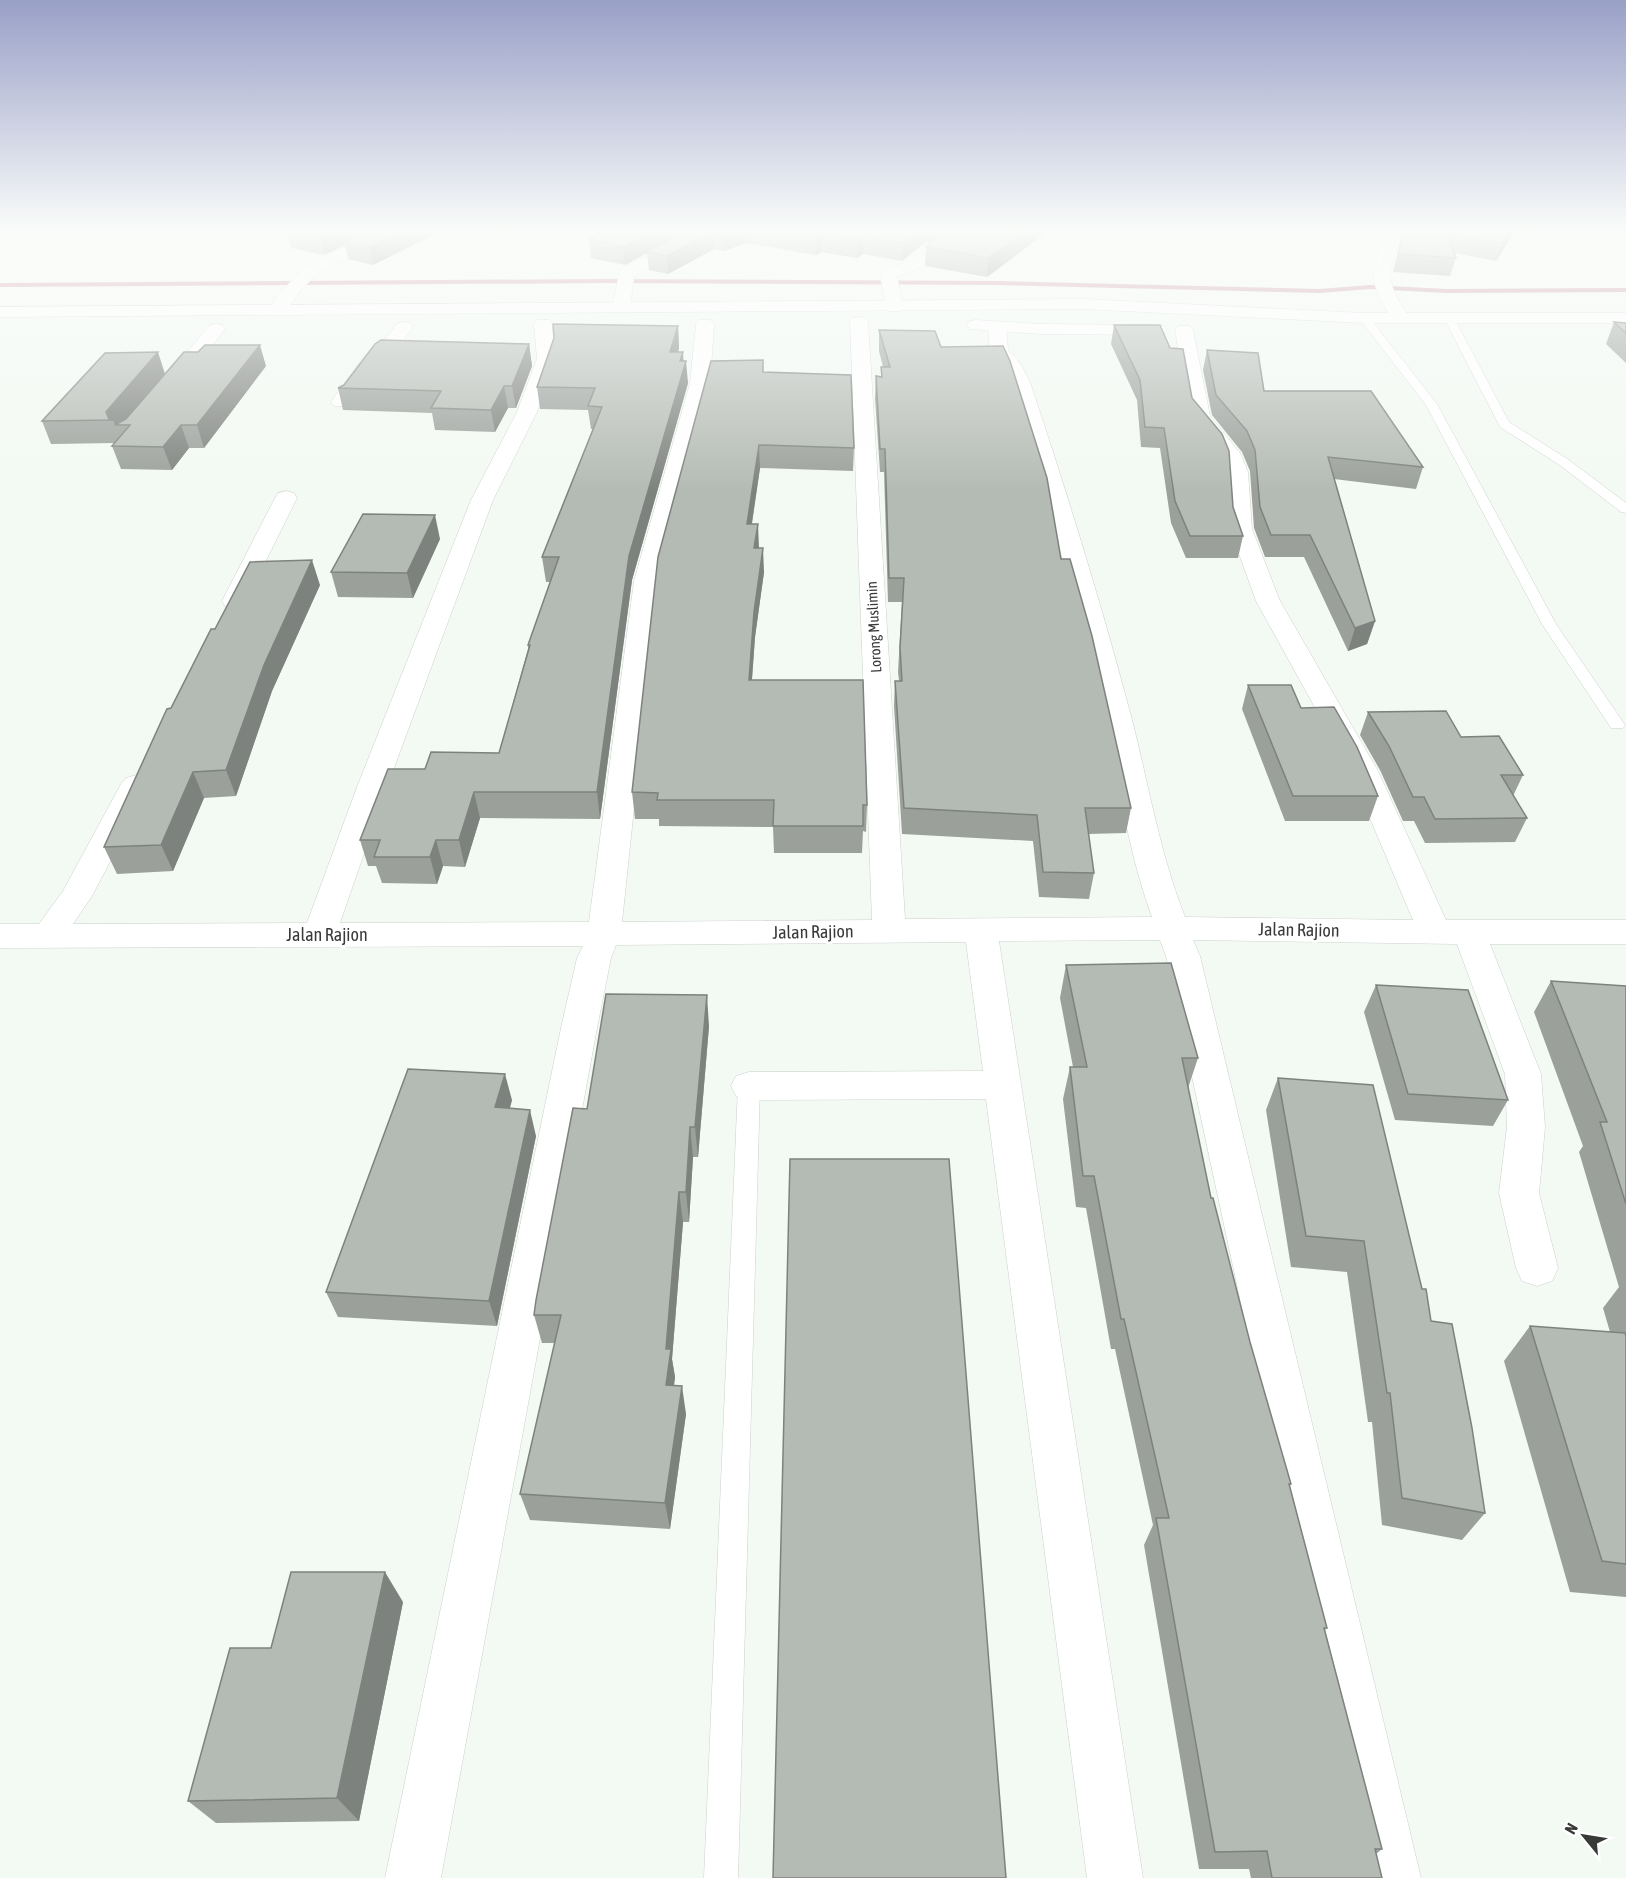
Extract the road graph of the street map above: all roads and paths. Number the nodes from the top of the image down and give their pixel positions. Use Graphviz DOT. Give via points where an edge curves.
graph roads {
  1 [pos="993,316"];
  2 [pos="979,317"];
  3 [pos="997,317"];
  4 [pos="999,317"];
  5 [pos="1111,317"];
  6 [pos="1337,317"];
  7 [pos="1364,318"];
  8 [pos="1401,318"];
  9 [pos="1449,318"];
  10 [pos="1626,318"];
  11 [pos="859,322"];
  12 [pos="543,324"];
  13 [pos="705,324"];
  14 [pos="404,327"];
  15 [pos="322,328"];
  16 [pos="216,329"];
  17 [pos="240,329"];
  18 [pos="193,330"];
  19 [pos="1184,330"];
  20 [pos="156,401"];
  21 [pos="341,402"];
  22 [pos="286,498"];
  23 [pos="1626,509"];
  24 [pos="220,627"];
  25 [pos="1617,725"];
  26 [pos="148,762"];
  27 [pos="981,930"];
  28 [pos="889,931"];
  29 [pos="1452,932"];
  30 [pos="1626,932"];
  31 [pos="319,935"];
  32 [pos="0,936"];
  33 [pos="48,936"];
  34 [pos="1178,942"];
  35 [pos="599,946"];
  36 [pos="1003,1085"];
  37 [pos="750,1086"];
  38 [pos="1537,1268"];
  39 [pos="413,1878"];
  40 [pos="722,1878"];
  41 [pos="1114,1878"];
  42 [pos="1394,1878"];
  1 -- 34 [label="street" via="999,352 1011,363 1020,381 1063,514 1113,703 1152,873"];
  2 -- 11 [label="street"];
  3 -- 5 [label="street" via="1090,325 1105,323"];
  4 -- 19 [label="street" via="1129,331"];
  6 -- 7 [label="street"];
  7 -- 8 [label="street"];
  7 -- 19 [label="street"];
  7 -- 25 [label="lane" via="1431,404 1549,624"];
  8 -- 9 [label="street"];
  9 -- 10 [label="street"];
  9 -- 23 [label="lane" via="1504,424"];
  11 -- 13 [label="street"];
  11 -- 28 [label="street, Lorong Muslimin"];
  12 -- 13 [label="street"];
  12 -- 14 [label="street"];
  12 -- 31 [label="street" via="546,359 527,412 482,500"];
  13 -- 35 [label="street" via="700,383 646,581"];
  14 -- 15 [label="street"];
  14 -- 21 [label="street" via="386,351 371,360"];
  16 -- 17 [label="street"];
  16 -- 18 [label="street"];
  16 -- 20 [label="street"];
  19 -- 29 [label="street" via="1200,417 1229,453 1237,472 1241,530 1268,601 1364,771 1400,857"];
  22 -- 24 [label="street"];
  26 -- 33 [label="street" via="76,896"];
  27 -- 28 [label="street, Jalan Rajion"];
  27 -- 34 [label="street, Jalan Rajion"];
  27 -- 36 [label="street"];
  28 -- 35 [label="street, Jalan Rajion"];
  29 -- 30 [label="street, Jalan Rajion"];
  29 -- 34 [label="street, Jalan Rajion"];
  29 -- 38 [label="street" via="1523,1074 1526,1127 1519,1193"];
  31 -- 33 [label="street, Jalan Rajion"];
  31 -- 35 [label="street, Jalan Rajion"];
  32 -- 33 [label="street, Jalan Rajion"];
  34 -- 42 [label="street"];
  35 -- 39 [label="street" via="579,1028"];
  36 -- 37 [label="street"];
  36 -- 41 [label="street"];
  37 -- 40 [label="lane"];
}
